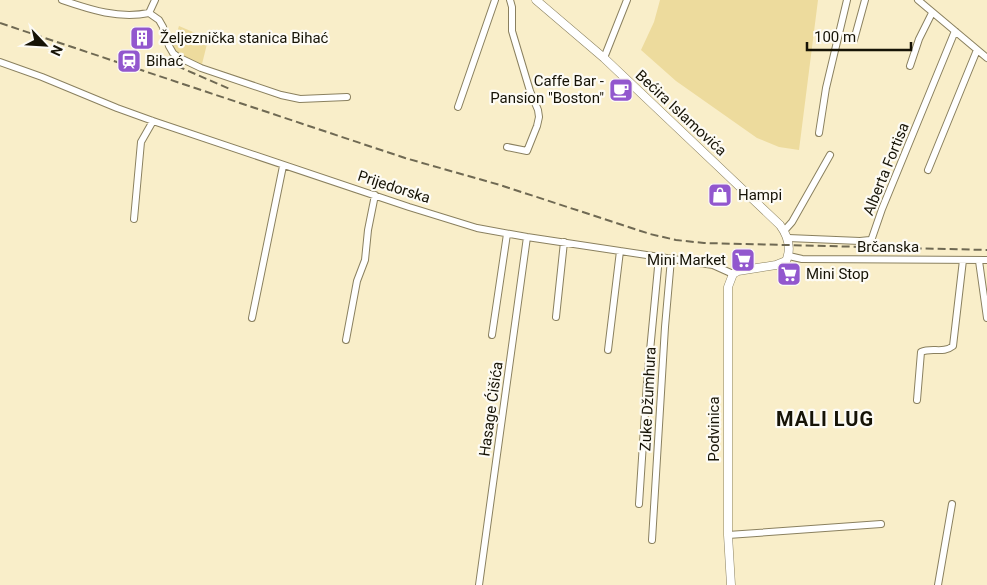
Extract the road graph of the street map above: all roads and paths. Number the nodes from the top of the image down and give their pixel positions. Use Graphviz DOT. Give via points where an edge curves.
graph roads {
  1 [pos="62,0"];
  2 [pos="156,0"];
  3 [pos="495,0"];
  4 [pos="510,0"];
  5 [pos="536,0"];
  6 [pos="627,0"];
  7 [pos="847,0"];
  8 [pos="865,0"];
  9 [pos="918,0"];
  10 [pos="149,13"];
  11 [pos="932,13"];
  12 [pos="955,31"];
  13 [pos="854,40"];
  14 [pos="977,50"];
  15 [pos="604,58"];
  16 [pos="987,58"];
  17 [pos="0,62"];
  18 [pos="910,66"];
  19 [pos="347,97"];
  20 [pos="458,107"];
  21 [pos="153,121"];
  22 [pos="818,133"];
  23 [pos="507,147"];
  24 [pos="830,155"];
  25 [pos="283,166"];
  26 [pos="928,170"];
  27 [pos="374,195"];
  28 [pos="134,219"];
  29 [pos="507,234"];
  30 [pos="786,234"];
  31 [pos="527,237"];
  32 [pos="564,242"];
  33 [pos="620,251"];
  34 [pos="789,256"];
  35 [pos="658,258"];
  36 [pos="671,259"];
  37 [pos="963,260"];
  38 [pos="979,260"];
  39 [pos="987,260"];
  40 [pos="733,274"];
  41 [pos="556,317"];
  42 [pos="252,318"];
  43 [pos="987,318"];
  44 [pos="492,335"];
  45 [pos="346,340"];
  46 [pos="608,350"];
  47 [pos="917,400"];
  48 [pos="639,504"];
  49 [pos="952,504"];
  50 [pos="881,524"];
  51 [pos="728,534"];
  52 [pos="652,540"];
  53 [pos="480,585"];
  54 [pos="731,585"];
  55 [pos="938,585"];
  1 -- 10 [label="street" via="108,14"];
  2 -- 10 [label="street"];
  3 -- 20 [label="street"];
  4 -- 23 [label="street" via="512,31 539,117 527,151"];
  5 -- 15 [label="street, Bećira Islamovića"];
  6 -- 15 [label="street"];
  7 -- 22 [label="street"];
  8 -- 13 [label="street"];
  9 -- 11 [label="street"];
  10 -- 19 [label="street" via="159,20 174,53 201,68 300,98"];
  11 -- 12 [label="street"];
  11 -- 18 [label="street"];
  12 -- 14 [label="street"];
  12 -- 30 [label="street, Alberta Fortisa" via="872,238 860,241"];
  14 -- 16 [label="street"];
  14 -- 26 [label="street"];
  15 -- 30 [label="street, Bećira Islamovića"];
  17 -- 21 [label="street, Prijedorska"];
  21 -- 25 [label="street, Prijedorska"];
  21 -- 28 [label="street" via="141,142"];
  24 -- 30 [label="street"];
  25 -- 27 [label="street, Prijedorska"];
  25 -- 42 [label="street"];
  27 -- 29 [label="street, Prijedorska" via="409,208"];
  27 -- 45 [label="street" via="365,260 357,281"];
  29 -- 31 [label="street, Prijedorska"];
  29 -- 44 [label="street"];
  30 -- 34 [label="street"];
  31 -- 32 [label="street, Prijedorska"];
  31 -- 53 [label="street, Hasage Ćišića"];
  32 -- 33 [label="street, Prijedorska"];
  32 -- 41 [label="street"];
  33 -- 35 [label="street, Prijedorska"];
  33 -- 46 [label="street"];
  34 -- 37 [label="street, Brčanska" via="802,260"];
  34 -- 40 [label="street" via="782,264"];
  35 -- 36 [label="street, Prijedorska"];
  35 -- 48 [label="street"];
  36 -- 40 [label="street, Prijedorska" via="713,265"];
  36 -- 52 [label="street, Zuke Džumhura"];
  37 -- 38 [label="street, Brčanska"];
  37 -- 47 [label="street" via="953,346 949,350 922,352"];
  38 -- 39 [label="street, Brčanska"];
  38 -- 43 [label="street"];
  40 -- 51 [label="street, Podvinica" via="727,297"];
  49 -- 55 [label="street"];
  50 -- 51 [label="street"];
  51 -- 54 [label="street, Podvinica"];
}
